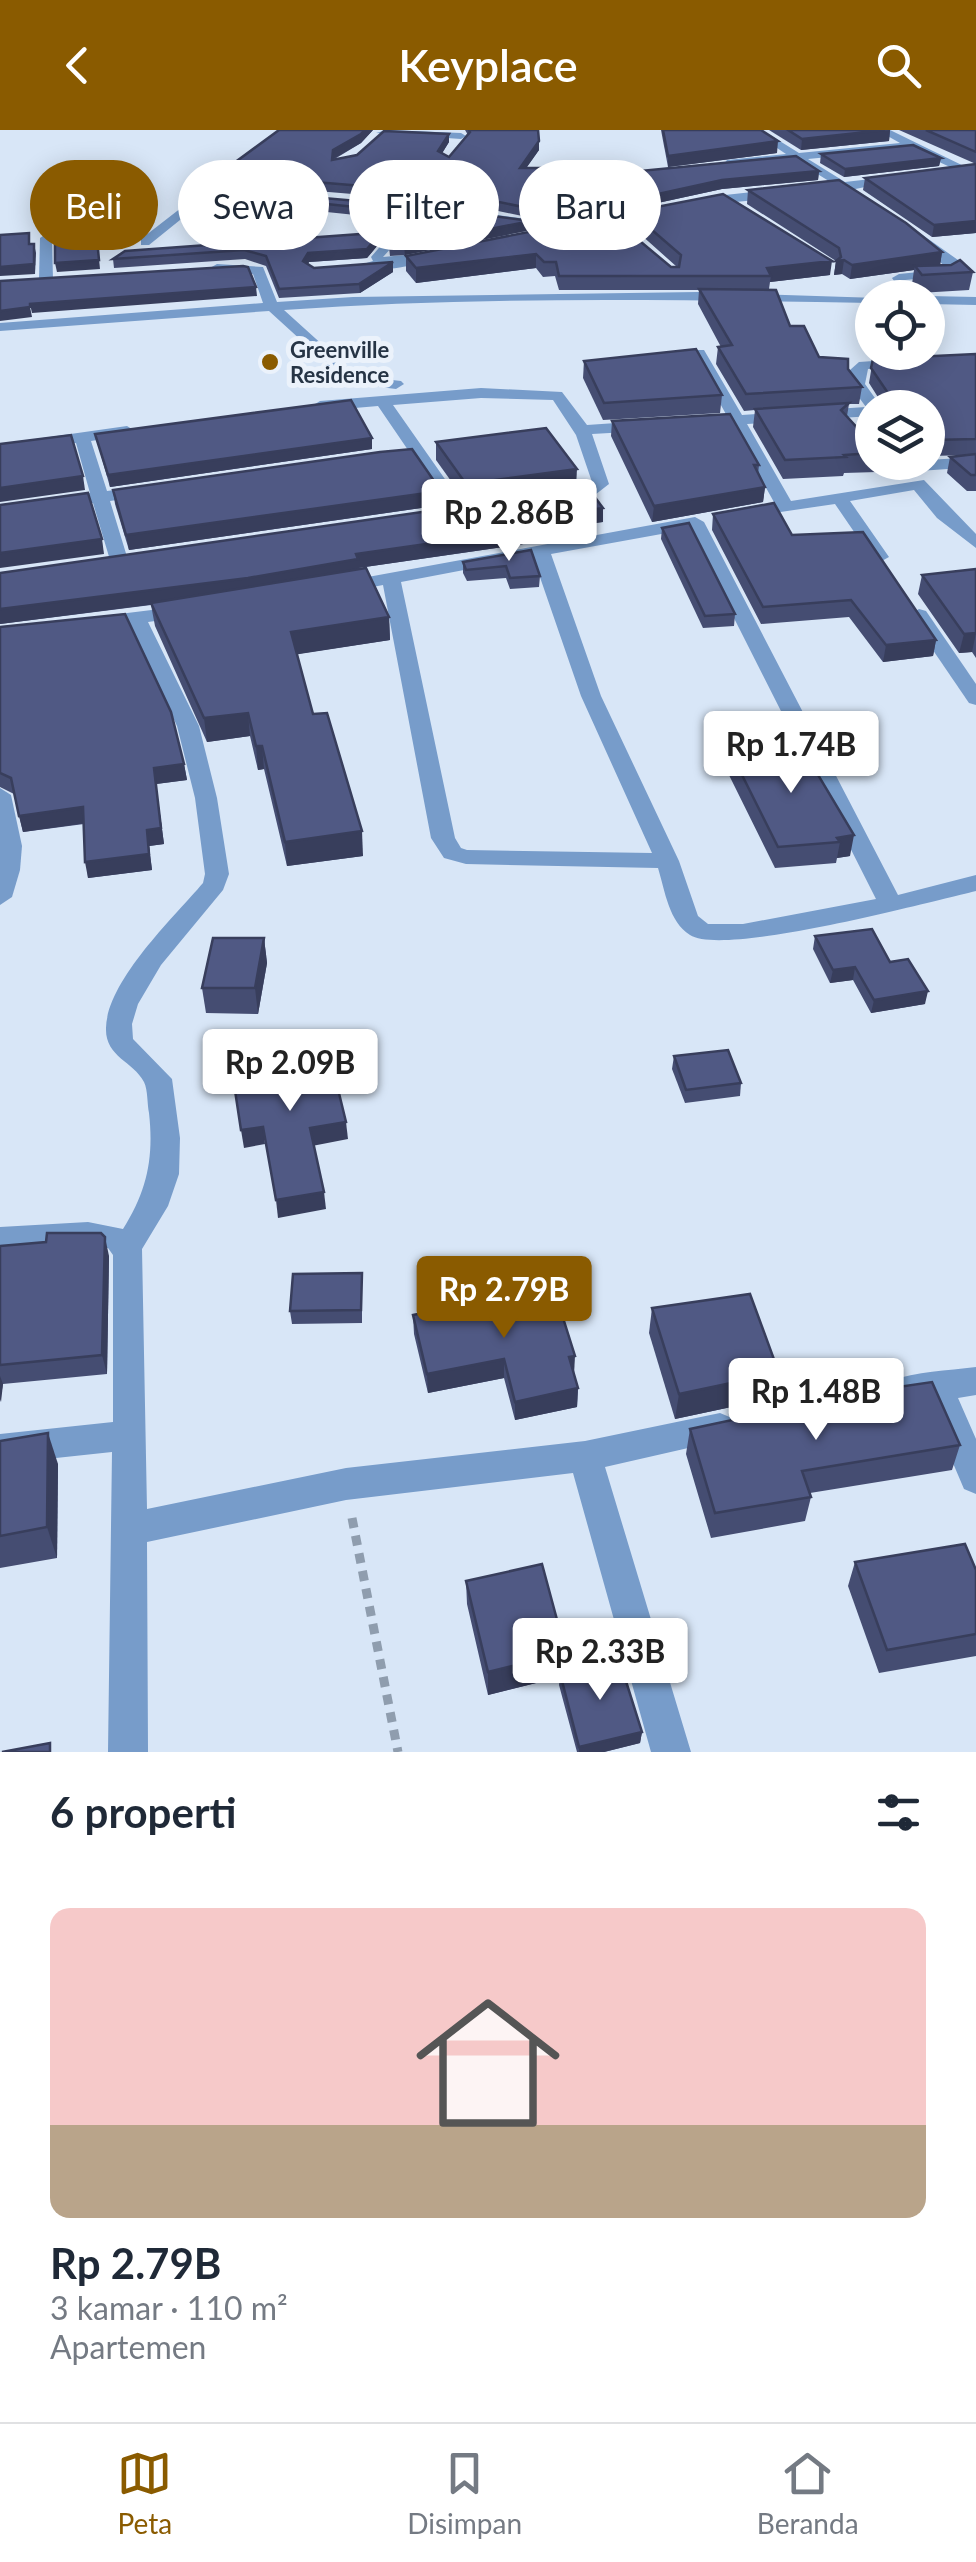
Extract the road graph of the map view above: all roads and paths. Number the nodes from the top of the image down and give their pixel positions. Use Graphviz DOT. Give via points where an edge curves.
graph roads {
  1 [pos="754,130"];
  2 [pos="882,130"];
  3 [pos="381,131"];
  4 [pos="459,133"];
  5 [pos="914,145"];
  6 [pos="368,148"];
  7 [pos="455,151"];
  8 [pos="795,156"];
  9 [pos="718,164"];
  10 [pos="972,172"];
  11 [pos="936,174"];
  12 [pos="921,176"];
  13 [pos="844,186"];
  14 [pos="709,190"];
  15 [pos="858,195"];
  16 [pos="725,199"];
  17 [pos="742,209"];
  18 [pos="661,212"];
  19 [pos="178,215"];
  20 [pos="910,230"];
  21 [pos="158,231"];
  22 [pos="44,250"];
  23 [pos="380,250"];
  24 [pos="461,250"];
  25 [pos="383,266"];
  26 [pos="347,268"];
  27 [pos="205,269"];
  28 [pos="898,278"];
  29 [pos="66,279"];
  30 [pos="855,298"];
  31 [pos="945,300"];
  32 [pos="976,301"];
  33 [pos="271,306"];
  34 [pos="0,327"];
  35 [pos="699,353"];
  36 [pos="976,358"];
  37 [pos="861,390"];
  38 [pos="480,393"];
  39 [pos="381,398"];
  40 [pos="306,408"];
  41 [pos="855,411"];
  42 [pos="737,420"];
  43 [pos="678,424"];
  44 [pos="659,425"];
  45 [pos="138,430"];
  46 [pos="580,430"];
  47 [pos="82,437"];
  48 [pos="0,448"];
  49 [pos="976,462"];
  50 [pos="945,467"];
  51 [pos="893,480"];
  52 [pos="925,480"];
  53 [pos="154,490"];
  54 [pos="97,498"];
  55 [pos="840,499"];
  56 [pos="531,502"];
  57 [pos="786,508"];
  58 [pos="0,511"];
  59 [pos="459,512"];
  60 [pos="713,519"];
  61 [pos="976,543"];
  62 [pos="540,550"];
  63 [pos="120,560"];
  64 [pos="390,579"];
  65 [pos="320,590"];
  66 [pos="212,608"];
  67 [pos="137,619"];
  68 [pos="78,625"];
  69 [pos="976,699"];
  70 [pos="0,795"];
  71 [pos="667,861"];
  72 [pos="976,883"];
  73 [pos="0,897"];
  74 [pos="891,904"];
  75 [pos="0,1239"];
  76 [pos="126,1248"];
  77 [pos="976,1381"];
  78 [pos="936,1384"];
  79 [pos="877,1396"];
  80 [pos="760,1420"];
  81 [pos="129,1435"];
  82 [pos="0,1449"];
  83 [pos="586,1456"];
  84 [pos="976,1478"];
  85 [pos="346,1484"];
  86 [pos="129,1528"];
  87 [pos="128,1752"];
  88 [pos="398,1752"];
  89 [pos="671,1752"];
  1 -- 8 [label="street"];
  2 -- 5 [label="street"];
  3 -- 4 [label="street"];
  3 -- 6 [label="street"];
  4 -- 7 [label="street"];
  5 -- 8 [label="street"];
  5 -- 10 [label="street"];
  8 -- 9 [label="street"];
  8 -- 13 [label="street"];
  10 -- 11 [label="street"];
  12 -- 13 [label="street"];
  13 -- 15 [label="street"];
  13 -- 16 [label="street"];
  14 -- 16 [label="street"];
  16 -- 17 [label="street"];
  16 -- 18 [label="street"];
  19 -- 21 [label="street"];
  20 -- 28 [label="street" via="957,269"];
  22 -- 29 [label="street" via="38,281"];
  23 -- 25 [label="street"];
  24 -- 25 [label="street"];
  25 -- 26 [label="street"];
  27 -- 33 [label="street" via="258,270"];
  30 -- 33 [label="street"];
  31 -- 32 [label="street"];
  33 -- 34 [label="street"];
  33 -- 38 [label="street" via="353,380"];
  35 -- 42 [label="street"];
  36 -- 37 [label="street" via="864,365 857,370"];
  38 -- 39 [label="street"];
  38 -- 46 [label="street" via="556,395"];
  39 -- 40 [label="street"];
  39 -- 59 [label="street" via="407,453"];
  41 -- 42 [label="street"];
  42 -- 43 [label="street"];
  42 -- 57 [label="street"];
  44 -- 46 [label="street"];
  45 -- 47 [label="street"];
  46 -- 56 [label="street" via="602,484 585,494"];
  47 -- 48 [label="street"];
  47 -- 54 [label="street"];
  49 -- 50 [label="street"];
  51 -- 55 [label="street"];
  52 -- 61 [label="street"];
  53 -- 54 [label="street"];
  54 -- 58 [label="street"];
  54 -- 63 [label="street"];
  55 -- 57 [label="street"];
  55 -- 69 [label="street"];
  57 -- 60 [label="street"];
  60 -- 62 [label="street"];
  60 -- 74 [label="street" via="844,820"];
  62 -- 64 [label="street"];
  62 -- 71 [label="street" via="591,696"];
  64 -- 65 [label="street"];
  64 -- 71 [label="street" via="443,838 452,853"];
  66 -- 67 [label="street"];
  67 -- 68 [label="street"];
  67 -- 76 [label="street" via="188,726 217,874 215,885 156,952 118,1022 120,1042 158,1079 166,1138 153,1206"];
  70 -- 73 [label="street" via="12,864"];
  71 -- 74 [label="street" via="687,920 702,932 744,932"];
  72 -- 74 [label="street"];
  75 -- 76 [label="street" via="100,1233 119,1238"];
  76 -- 81 [label="street"];
  77 -- 78 [label="street"];
  78 -- 79 [label="street"];
  78 -- 84 [label="street"];
  80 -- 83 [label="street"];
  81 -- 82 [label="street"];
  81 -- 86 [label="street"];
  83 -- 85 [label="street"];
  83 -- 89 [label="street"];
  85 -- 86 [label="street"];
  85 -- 88 [label="path"];
  86 -- 87 [label="street"];
}
